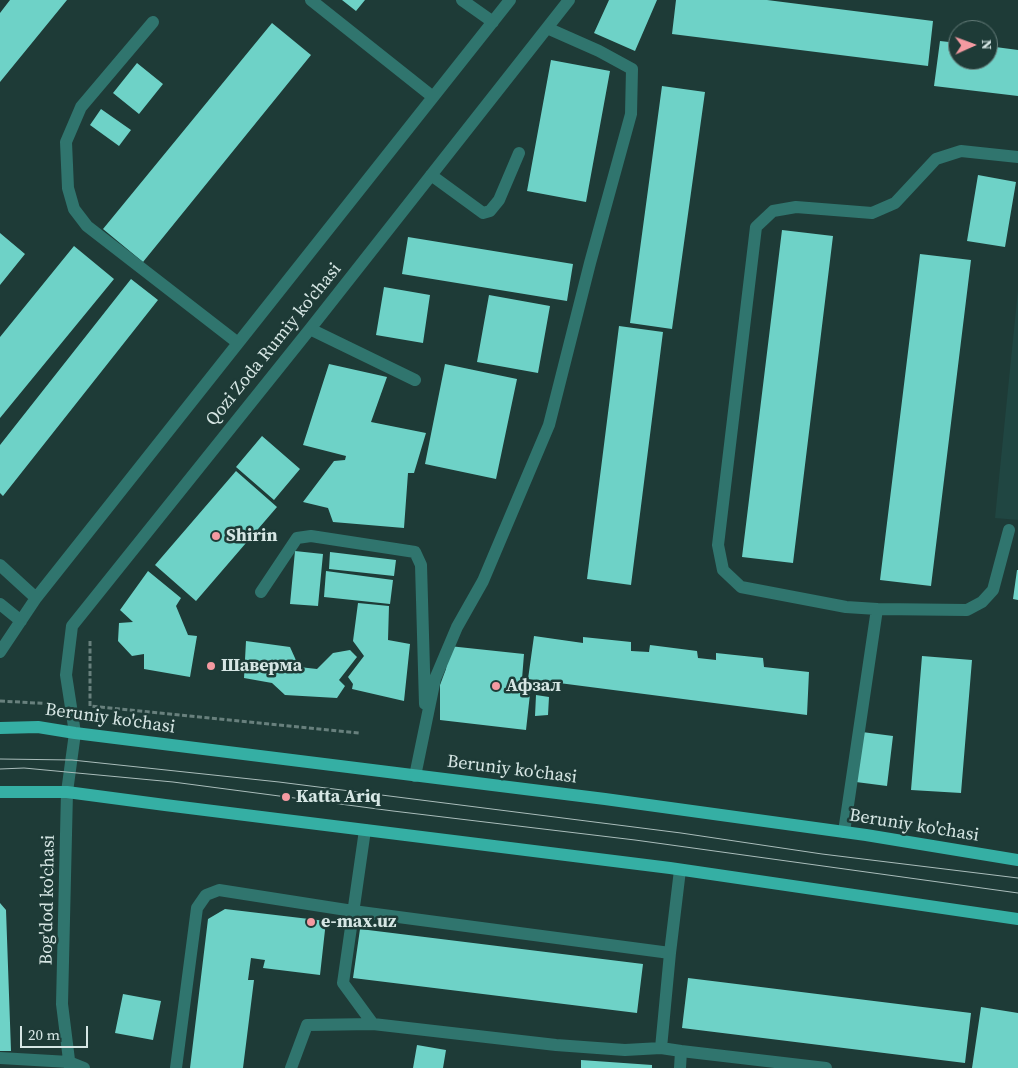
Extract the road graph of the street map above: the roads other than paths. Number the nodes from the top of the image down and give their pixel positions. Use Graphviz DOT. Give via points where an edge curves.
graph roads {
  1 [pos="311,0"];
  2 [pos="462,0"];
  3 [pos="510,0"];
  4 [pos="569,0"];
  5 [pos="153,22"];
  6 [pos="493,22"];
  7 [pos="547,28"];
  8 [pos="433,97"];
  9 [pos="518,152"];
  10 [pos="1018,157"];
  11 [pos="431,175"];
  12 [pos="310,329"];
  13 [pos="238,343"];
  14 [pos="415,380"];
  15 [pos="1009,530"];
  16 [pos="0,565"];
  17 [pos="261,592"];
  18 [pos="36,598"];
  19 [pos="0,604"];
  20 [pos="877,609"];
  21 [pos="21,621"];
  22 [pos="0,652"];
  23 [pos="426,726"];
  24 [pos="0,728"];
  25 [pos="75,733"];
  26 [pos="415,776"];
  27 [pos="0,792"];
  28 [pos="67,792"];
  29 [pos="365,830"];
  30 [pos="844,832"];
  31 [pos="1018,860"];
  32 [pos="680,870"];
  33 [pos="353,911"];
  34 [pos="1018,919"];
  35 [pos="670,953"];
  36 [pos="374,1024"];
  37 [pos="661,1048"];
  38 [pos="682,1051"];
  39 [pos="0,1058"];
  40 [pos="69,1065"];
  41 [pos="84,1068"];
  42 [pos="176,1068"];
  43 [pos="291,1068"];
  44 [pos="680,1068"];
  45 [pos="826,1068"];
  1 -- 8 [label="street"];
  2 -- 6 [label="street"];
  3 -- 6 [label="street, Qozi Zoda Rumiy ko'chasi"];
  4 -- 7 [label="street, Qozi Zoda Rumiy ko'chasi"];
  5 -- 13 [label="street" via="81,107 66,142 68,188 74,209 87,226"];
  6 -- 8 [label="street, Qozi Zoda Rumiy ko'chasi"];
  7 -- 11 [label="street, Qozi Zoda Rumiy ko'chasi"];
  7 -- 23 [label="street" via="632,69 631,114 549,425 483,582 457,627 439,670"];
  8 -- 13 [label="street, Qozi Zoda Rumiy ko'chasi"];
  9 -- 11 [label="street" via="499,200 490,211 483,213"];
  10 -- 20 [label="street" via="961,151 936,159 895,203 872,213 796,207 774,211 756,227 718,544 723,570 741,587"];
  11 -- 12 [label="street, Qozi Zoda Rumiy ko'chasi"];
  12 -- 14 [label="street"];
  12 -- 25 [label="street, Qozi Zoda Rumiy ko'chasi" via="72,626 66,675"];
  13 -- 18 [label="street, Qozi Zoda Rumiy ko'chasi"];
  15 -- 20 [label="street" via="993,590 982,602 967,610"];
  16 -- 18 [label="street"];
  17 -- 23 [label="street" via="297,538 311,536 415,552 421,565"];
  18 -- 21 [label="street, Qozi Zoda Rumiy ko'chasi"];
  19 -- 21 [label="street"];
  20 -- 30 [label="street"];
  21 -- 22 [label="street, Qozi Zoda Rumiy ko'chasi"];
  23 -- 26 [label="street"];
  24 -- 25 [label="main road, Beruniy ko'chasi" via="38,726"];
  25 -- 26 [label="main road, Beruniy ko'chasi"];
  25 -- 28 [label="street, Bog'dod ko'chasi"];
  26 -- 30 [label="main road, Beruniy ko'chasi"];
  27 -- 28 [label="main road"];
  28 -- 29 [label="main road"];
  28 -- 40 [label="street, Bog'dod ko'chasi" via="62,1004"];
  29 -- 32 [label="main road"];
  29 -- 33 [label="street"];
  30 -- 31 [label="main road, Beruniy ko'chasi"];
  32 -- 34 [label="main road"];
  32 -- 35 [label="street"];
  33 -- 35 [label="street"];
  33 -- 36 [label="street" via="343,983"];
  33 -- 42 [label="street" via="218,890 206,896 197,908"];
  35 -- 37 [label="street"];
  36 -- 37 [label="street" via="556,1045 625,1050"];
  36 -- 43 [label="street" via="307,1025"];
  37 -- 38 [label="street"];
  38 -- 44 [label="street"];
  38 -- 45 [label="street"];
  39 -- 40 [label="street"];
  40 -- 41 [label="street"];
}
